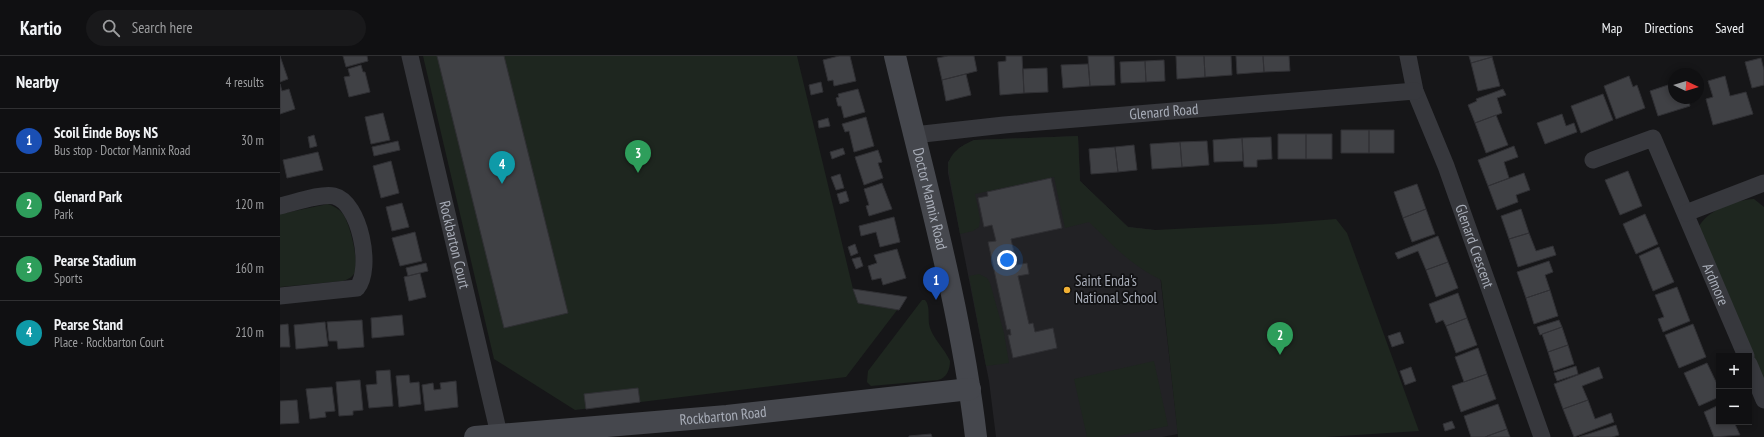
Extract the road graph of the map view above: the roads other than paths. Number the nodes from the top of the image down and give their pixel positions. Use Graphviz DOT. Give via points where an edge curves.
graph roads {
  1 [pos="410,56"];
  2 [pos="895,56"];
  3 [pos="1408,56"];
  4 [pos="1415,91"];
  5 [pos="914,135"];
  6 [pos="1593,160"];
  7 [pos="1764,183"];
  8 [pos="280,206"];
  9 [pos="1686,213"];
  10 [pos="280,296"];
  11 [pos="1745,353"];
  12 [pos="1752,371"];
  13 [pos="970,388"];
  14 [pos="1764,400"];
  15 [pos="499,434"];
  16 [pos="475,437"];
  17 [pos="976,437"];
  18 [pos="1542,437"];
  1 -- 15 [label="street, Rockbarton Court"];
  2 -- 5 [label="street, Doctor Mannix Road"];
  3 -- 4 [label="street, Glenard Crescent"];
  4 -- 5 [label="street, Glenard Road" via="1004,125"];
  4 -- 18 [label="street, Glenard Crescent" via="1446,166"];
  5 -- 13 [label="street, Doctor Mannix Road"];
  6 -- 9 [label="street, Ardmore" via="1653,138"];
  7 -- 9 [label="street"];
  8 -- 10 [label="street" via="328,195 342,200 353,212 362,240 365,269 357,288"];
  9 -- 11 [label="street, Ardmore"];
  12 -- 14 [label="street"];
  13 -- 15 [label="street, Rockbarton Road" via="727,416"];
  13 -- 17 [label="street, Doctor Mannix Road"];
  15 -- 16 [label="street, Rockbarton Road"];
}
